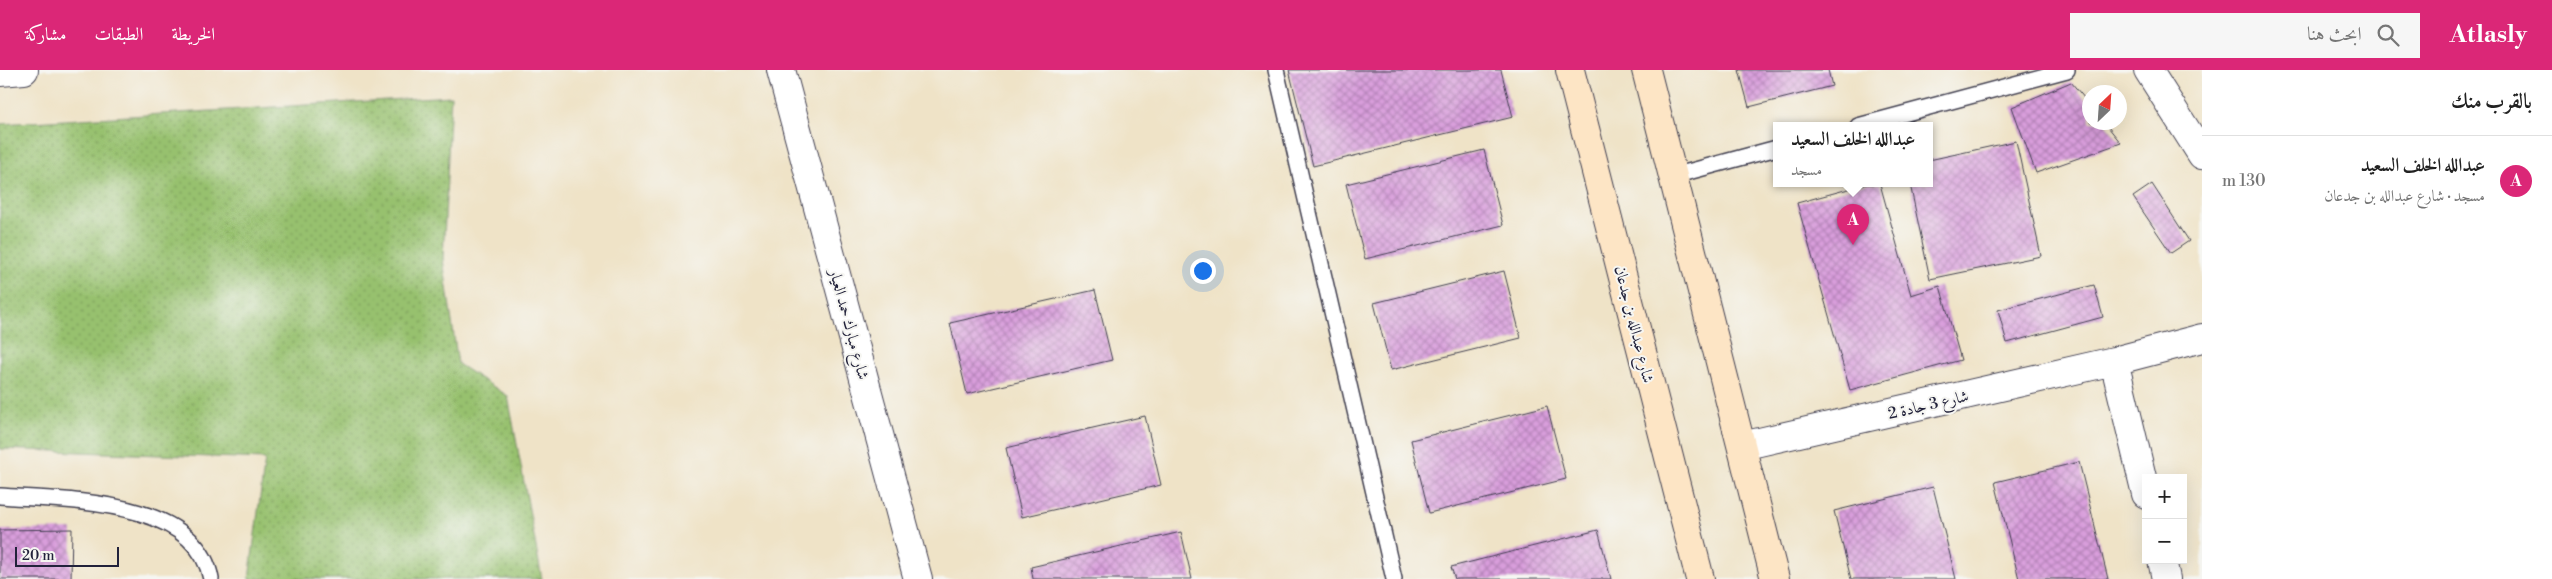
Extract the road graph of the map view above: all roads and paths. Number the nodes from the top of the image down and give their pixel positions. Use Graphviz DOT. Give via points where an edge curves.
graph roads {
  1 [pos="24,70"];
  2 [pos="781,70"];
  3 [pos="1276,70"];
  4 [pos="1570,70"];
  5 [pos="1646,70"];
  6 [pos="2067,70"];
  7 [pos="2148,70"];
  8 [pos="0,72"];
  9 [pos="1873,122"];
  10 [pos="1773,149"];
  11 [pos="2202,155"];
  12 [pos="1673,176"];
  13 [pos="2202,338"];
  14 [pos="2114,361"];
  15 [pos="1742,446"];
  16 [pos="2142,477"];
  17 [pos="0,496"];
  18 [pos="2163,564"];
  19 [pos="210,579"];
  20 [pos="918,579"];
  21 [pos="1394,579"];
  22 [pos="1700,579"];
  23 [pos="1775,579"];
  24 [pos="2166,579"];
  1 -- 8 [label="street"];
  2 -- 20 [label="street, شارع مبارك حمد العيار"];
  3 -- 21 [label="lane"];
  4 -- 22 [label="street, شارع عبدالله بن جدعان"];
  5 -- 12 [label="street"];
  6 -- 9 [label="lane"];
  7 -- 11 [label="street"];
  10 -- 12 [label="lane"];
  12 -- 15 [label="street"];
  13 -- 14 [label="street, شارع 3 جادة 2"];
  14 -- 15 [label="street, شارع 3 جادة 2"];
  14 -- 16 [label="street"];
  15 -- 23 [label="street"];
  17 -- 19 [label="lane" via="111,505 148,514 172,526 196,546"];
  18 -- 24 [label="street"];
}
